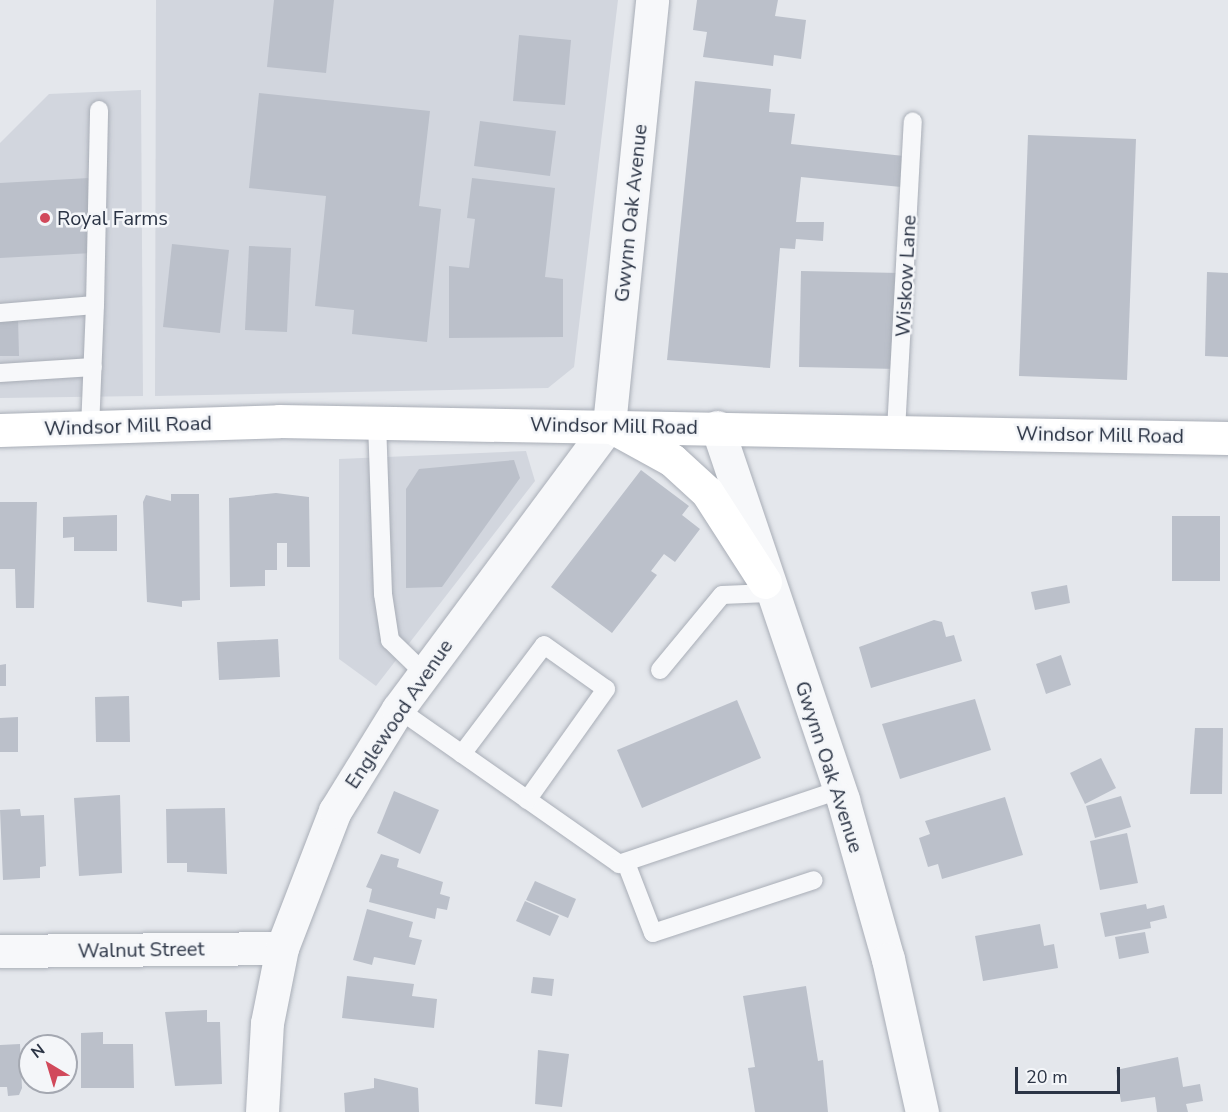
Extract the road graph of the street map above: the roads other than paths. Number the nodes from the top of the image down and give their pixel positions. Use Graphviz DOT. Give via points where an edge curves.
graph roads {
  1 [pos="652,0"];
  2 [pos="99,110"];
  3 [pos="913,121"];
  4 [pos="95,305"];
  5 [pos="0,313"];
  6 [pos="93,367"];
  7 [pos="0,373"];
  8 [pos="377,422"];
  9 [pos="609,425"];
  10 [pos="90,427"];
  11 [pos="717,428"];
  12 [pos="0,430"];
  13 [pos="896,431"];
  14 [pos="1228,438"];
  15 [pos="767,588"];
  16 [pos="660,670"];
  17 [pos="424,673"];
  18 [pos="398,709"];
  19 [pos="462,754"];
  20 [pos="839,790"];
  21 [pos="527,800"];
  22 [pos="626,863"];
  23 [pos="814,880"];
  24 [pos="282,948"];
  25 [pos="0,951"];
  26 [pos="262,1112"];
  27 [pos="922,1112"];
  1 -- 9 [label="street, Gwynn Oak Avenue"];
  2 -- 4 [label="lane"];
  3 -- 13 [label="lane, Wiskow Lane"];
  4 -- 5 [label="lane"];
  4 -- 6 [label="lane"];
  6 -- 7 [label="lane"];
  6 -- 10 [label="lane"];
  8 -- 9 [label="main road, Windsor Mill Road"];
  8 -- 10 [label="main road, Windsor Mill Road"];
  8 -- 17 [label="lane" via="383,594 390,640"];
  9 -- 11 [label="main road, Windsor Mill Road"];
  9 -- 15 [label="main road" via="672,460 707,492"];
  9 -- 17 [label="street, Englewood Avenue"];
  10 -- 12 [label="main road, Windsor Mill Road"];
  11 -- 13 [label="main road, Windsor Mill Road"];
  11 -- 15 [label="street, Gwynn Oak Avenue"];
  13 -- 14 [label="main road, Windsor Mill Road"];
  15 -- 16 [label="lane" via="722,596"];
  15 -- 20 [label="street, Gwynn Oak Avenue"];
  17 -- 18 [label="street, Englewood Avenue"];
  18 -- 19 [label="lane"];
  18 -- 24 [label="street, Englewood Avenue" via="335,811"];
  19 -- 21 [label="lane"];
  19 -- 21 [label="lane" via="544,645 606,689"];
  20 -- 22 [label="lane"];
  20 -- 27 [label="street, Gwynn Oak Avenue" via="888,959"];
  21 -- 22 [label="lane" via="619,864"];
  22 -- 23 [label="lane" via="653,933"];
  24 -- 25 [label="street, Walnut Street"];
  24 -- 26 [label="street, Englewood Avenue" via="267,1023"];
}
